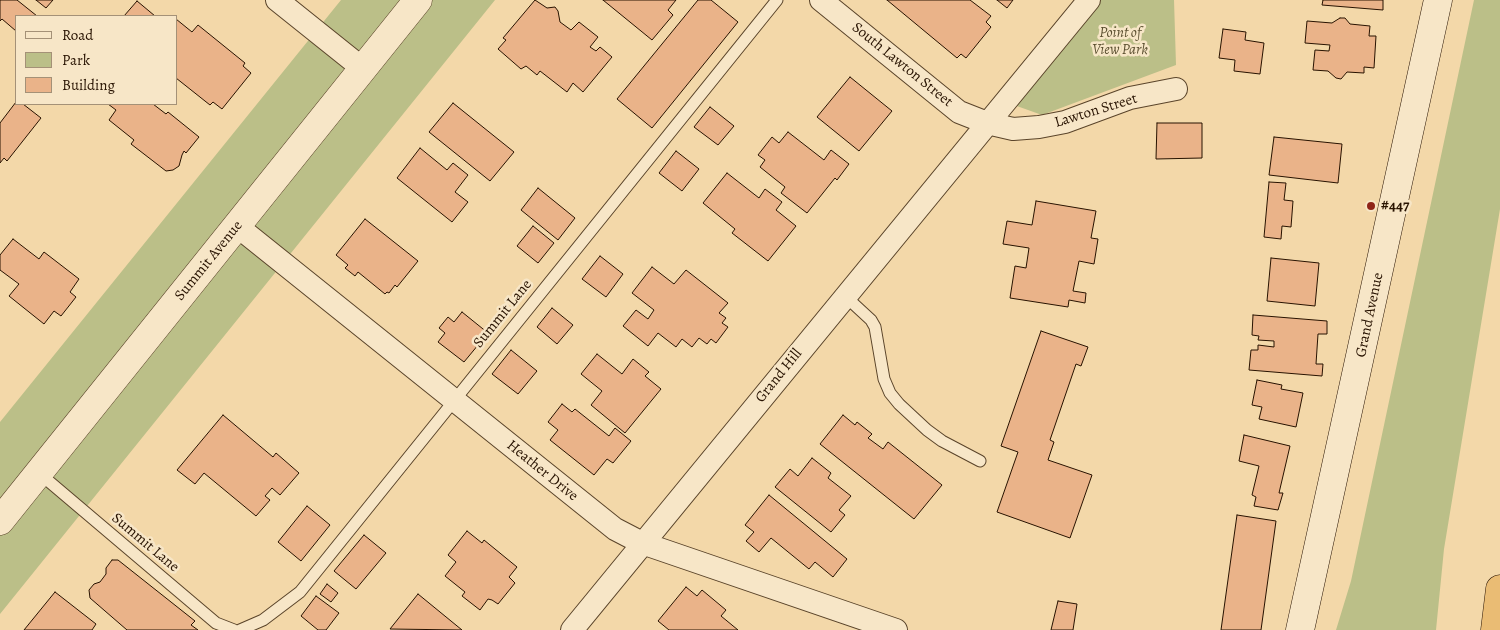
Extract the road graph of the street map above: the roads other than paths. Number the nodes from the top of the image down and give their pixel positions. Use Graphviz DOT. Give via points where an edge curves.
graph roads {
  1 [pos="277,0"];
  2 [pos="418,0"];
  3 [pos="776,0"];
  4 [pos="821,0"];
  5 [pos="1089,0"];
  6 [pos="1438,0"];
  7 [pos="362,68"];
  8 [pos="1176,89"];
  9 [pos="987,123"];
  10 [pos="237,226"];
  11 [pos="845,296"];
  12 [pos="453,400"];
  13 [pos="980,461"];
  14 [pos="39,473"];
  15 [pos="0,521"];
  16 [pos="642,543"];
  17 [pos="1500,589"];
  18 [pos="234,630"];
  19 [pos="240,630"];
  20 [pos="572,630"];
  21 [pos="896,630"];
  22 [pos="1300,630"];
  23 [pos="1495,630"];
  1 -- 7 [label="street"];
  2 -- 7 [label="street, Summit Avenue"];
  3 -- 12 [label="lane, Summit Lane"];
  4 -- 9 [label="street, South Lawton Street" via="959,112"];
  5 -- 9 [label="street, Grand Hill"];
  6 -- 22 [label="street, Grand Avenue"];
  7 -- 10 [label="street, Summit Avenue"];
  8 -- 9 [label="street, Lawton Street" via="1130,98 1039,128 1013,129"];
  9 -- 11 [label="street, Grand Hill"];
  10 -- 12 [label="street, Heather Drive"];
  10 -- 14 [label="street, Summit Avenue"];
  11 -- 13 [label="lane" via="875,327 884,379 890,393 927,430"];
  11 -- 16 [label="street, Grand Hill"];
  12 -- 16 [label="street, Heather Drive" via="615,529"];
  12 -- 19 [label="lane, Summit Lane" via="300,592 263,620"];
  14 -- 15 [label="street, Summit Avenue"];
  14 -- 18 [label="lane, Summit Lane" via="216,622"];
  16 -- 20 [label="street, Grand Hill"];
  16 -- 21 [label="street, Heather Drive"];
  17 -- 23 [label="highway"];
}
